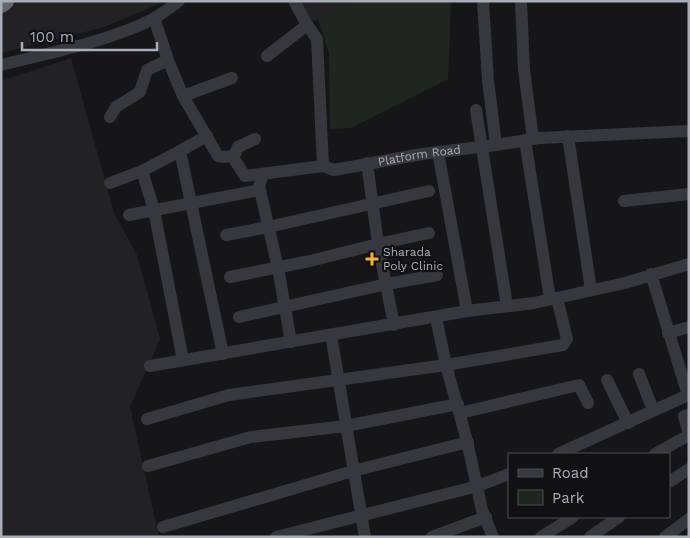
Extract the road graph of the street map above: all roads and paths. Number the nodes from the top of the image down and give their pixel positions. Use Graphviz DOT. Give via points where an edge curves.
graph roads {
  1 [pos="5,1"];
  2 [pos="179,1"];
  3 [pos="294,1"];
  4 [pos="483,1"];
  5 [pos="521,1"];
  6 [pos="1,4"];
  7 [pos="154,18"];
  8 [pos="307,25"];
  9 [pos="267,56"];
  10 [pos="168,60"];
  11 [pos="1,65"];
  12 [pos="232,78"];
  13 [pos="183,96"];
  14 [pos="476,110"];
  15 [pos="110,117"];
  16 [pos="689,131"];
  17 [pos="206,136"];
  18 [pos="568,136"];
  19 [pos="256,139"];
  20 [pos="529,139"];
  21 [pos="496,145"];
  22 [pos="481,147"];
  23 [pos="180,151"];
  24 [pos="438,152"];
  25 [pos="234,156"];
  26 [pos="367,163"];
  27 [pos="323,166"];
  28 [pos="142,171"];
  29 [pos="263,174"];
  30 [pos="110,183"];
  31 [pos="260,190"];
  32 [pos="429,191"];
  33 [pos="689,194"];
  34 [pos="624,201"];
  35 [pos="191,203"];
  36 [pos="373,205"];
  37 [pos="154,210"];
  38 [pos="129,215"];
  39 [pos="268,228"];
  40 [pos="429,233"];
  41 [pos="226,235"];
  42 [pos="378,244"];
  43 [pos="689,264"];
  44 [pos="278,268"];
  45 [pos="651,274"];
  46 [pos="437,275"];
  47 [pos="230,277"];
  48 [pos="387,284"];
  49 [pos="591,290"];
  50 [pos="554,298"];
  51 [pos="508,306"];
  52 [pos="284,307"];
  53 [pos="467,311"];
  54 [pos="239,318"];
  55 [pos="436,318"];
  56 [pos="394,325"];
  57 [pos="689,327"];
  58 [pos="668,332"];
  59 [pos="331,336"];
  60 [pos="291,342"];
  61 [pos="223,354"];
  62 [pos="183,360"];
  63 [pos="446,365"];
  64 [pos="150,366"];
  65 [pos="638,374"];
  66 [pos="339,380"];
  67 [pos="607,380"];
  68 [pos="676,400"];
  69 [pos="588,403"];
  70 [pos="459,408"];
  71 [pos="653,410"];
  72 [pos="686,416"];
  73 [pos="147,419"];
  74 [pos="628,423"];
  75 [pos="346,426"];
  76 [pos="468,442"];
  77 [pos="560,453"];
  78 [pos="657,453"];
  79 [pos="148,466"];
  80 [pos="689,470"];
  81 [pos="353,471"];
  82 [pos="508,474"];
  83 [pos="670,481"];
  84 [pos="478,486"];
  85 [pos="361,516"];
  86 [pos="486,518"];
  87 [pos="571,518"];
  88 [pos="618,518"];
  89 [pos="689,519"];
  90 [pos="163,527"];
  91 [pos="276,537"];
  92 [pos="365,537"];
  93 [pos="432,537"];
  94 [pos="493,537"];
  95 [pos="541,537"];
  96 [pos="590,537"];
  97 [pos="664,537"];
  1 -- 6 [label="highway"];
  2 -- 7 [label="street"];
  3 -- 8 [label="street"];
  4 -- 21 [label="street"];
  5 -- 20 [label="street"];
  7 -- 10 [label="street"];
  7 -- 11 [label="street" via="63,50"];
  8 -- 9 [label="street"];
  8 -- 27 [label="street" via="317,39"];
  10 -- 13 [label="street"];
  10 -- 15 [label="street" via="147,70 140,92 116,107"];
  12 -- 13 [label="street"];
  13 -- 17 [label="street"];
  14 -- 22 [label="street"];
  16 -- 18 [label="street, Platform Road"];
  17 -- 23 [label="street"];
  17 -- 25 [label="street" via="218,156"];
  18 -- 20 [label="street, Platform Road"];
  18 -- 49 [label="street"];
  19 -- 25 [label="street" via="238,147"];
  20 -- 21 [label="street, Platform Road"];
  20 -- 50 [label="street"];
  21 -- 22 [label="street, Platform Road"];
  22 -- 24 [label="street, Platform Road"];
  22 -- 51 [label="street"];
  23 -- 28 [label="street"];
  23 -- 35 [label="street"];
  24 -- 26 [label="street, Platform Road"];
  24 -- 53 [label="street"];
  25 -- 29 [label="street, Platform Road" via="245,176"];
  26 -- 27 [label="street, Platform Road" via="334,170"];
  26 -- 36 [label="street"];
  27 -- 29 [label="street, Platform Road"];
  28 -- 30 [label="street"];
  28 -- 37 [label="street"];
  29 -- 31 [label="street"];
  31 -- 35 [label="street"];
  31 -- 39 [label="street"];
  32 -- 36 [label="street"];
  33 -- 34 [label="street"];
  35 -- 37 [label="street"];
  35 -- 61 [label="street"];
  36 -- 39 [label="street"];
  36 -- 42 [label="street"];
  37 -- 38 [label="street"];
  37 -- 62 [label="street"];
  39 -- 41 [label="street"];
  39 -- 44 [label="street"];
  40 -- 42 [label="street"];
  42 -- 44 [label="street"];
  42 -- 48 [label="street"];
  43 -- 45 [label="street"];
  44 -- 47 [label="street"];
  44 -- 52 [label="street"];
  45 -- 49 [label="street"];
  45 -- 58 [label="street"];
  46 -- 48 [label="street"];
  48 -- 52 [label="street"];
  48 -- 56 [label="street"];
  49 -- 50 [label="street"];
  50 -- 51 [label="street"];
  50 -- 63 [label="street" via="567,339 563,345"];
  51 -- 53 [label="street"];
  52 -- 54 [label="street"];
  52 -- 60 [label="street"];
  53 -- 55 [label="street"];
  55 -- 56 [label="street"];
  55 -- 63 [label="street"];
  56 -- 59 [label="street"];
  57 -- 58 [label="street"];
  58 -- 68 [label="street" via="688,395"];
  59 -- 60 [label="street"];
  59 -- 66 [label="street"];
  60 -- 61 [label="street"];
  61 -- 62 [label="street"];
  62 -- 64 [label="street"];
  63 -- 66 [label="street"];
  63 -- 70 [label="street"];
  65 -- 71 [label="street"];
  66 -- 73 [label="street" via="229,396"];
  66 -- 75 [label="street"];
  67 -- 74 [label="street"];
  68 -- 71 [label="street"];
  68 -- 72 [label="street"];
  69 -- 70 [label="street" via="579,385"];
  70 -- 75 [label="street"];
  70 -- 76 [label="street"];
  71 -- 74 [label="street"];
  72 -- 78 [label="street" via="689,435"];
  74 -- 77 [label="street"];
  75 -- 79 [label="street" via="251,437"];
  75 -- 81 [label="street"];
  76 -- 81 [label="street"];
  76 -- 84 [label="street"];
  80 -- 83 [label="street"];
  81 -- 85 [label="street"];
  81 -- 90 [label="street"];
  82 -- 84 [label="street"];
  84 -- 85 [label="street"];
  84 -- 86 [label="street"];
  85 -- 91 [label="street"];
  85 -- 92 [label="street"];
  86 -- 93 [label="street"];
  86 -- 94 [label="street"];
  87 -- 95 [label="street"];
  88 -- 96 [label="street"];
  89 -- 97 [label="street"];
}
